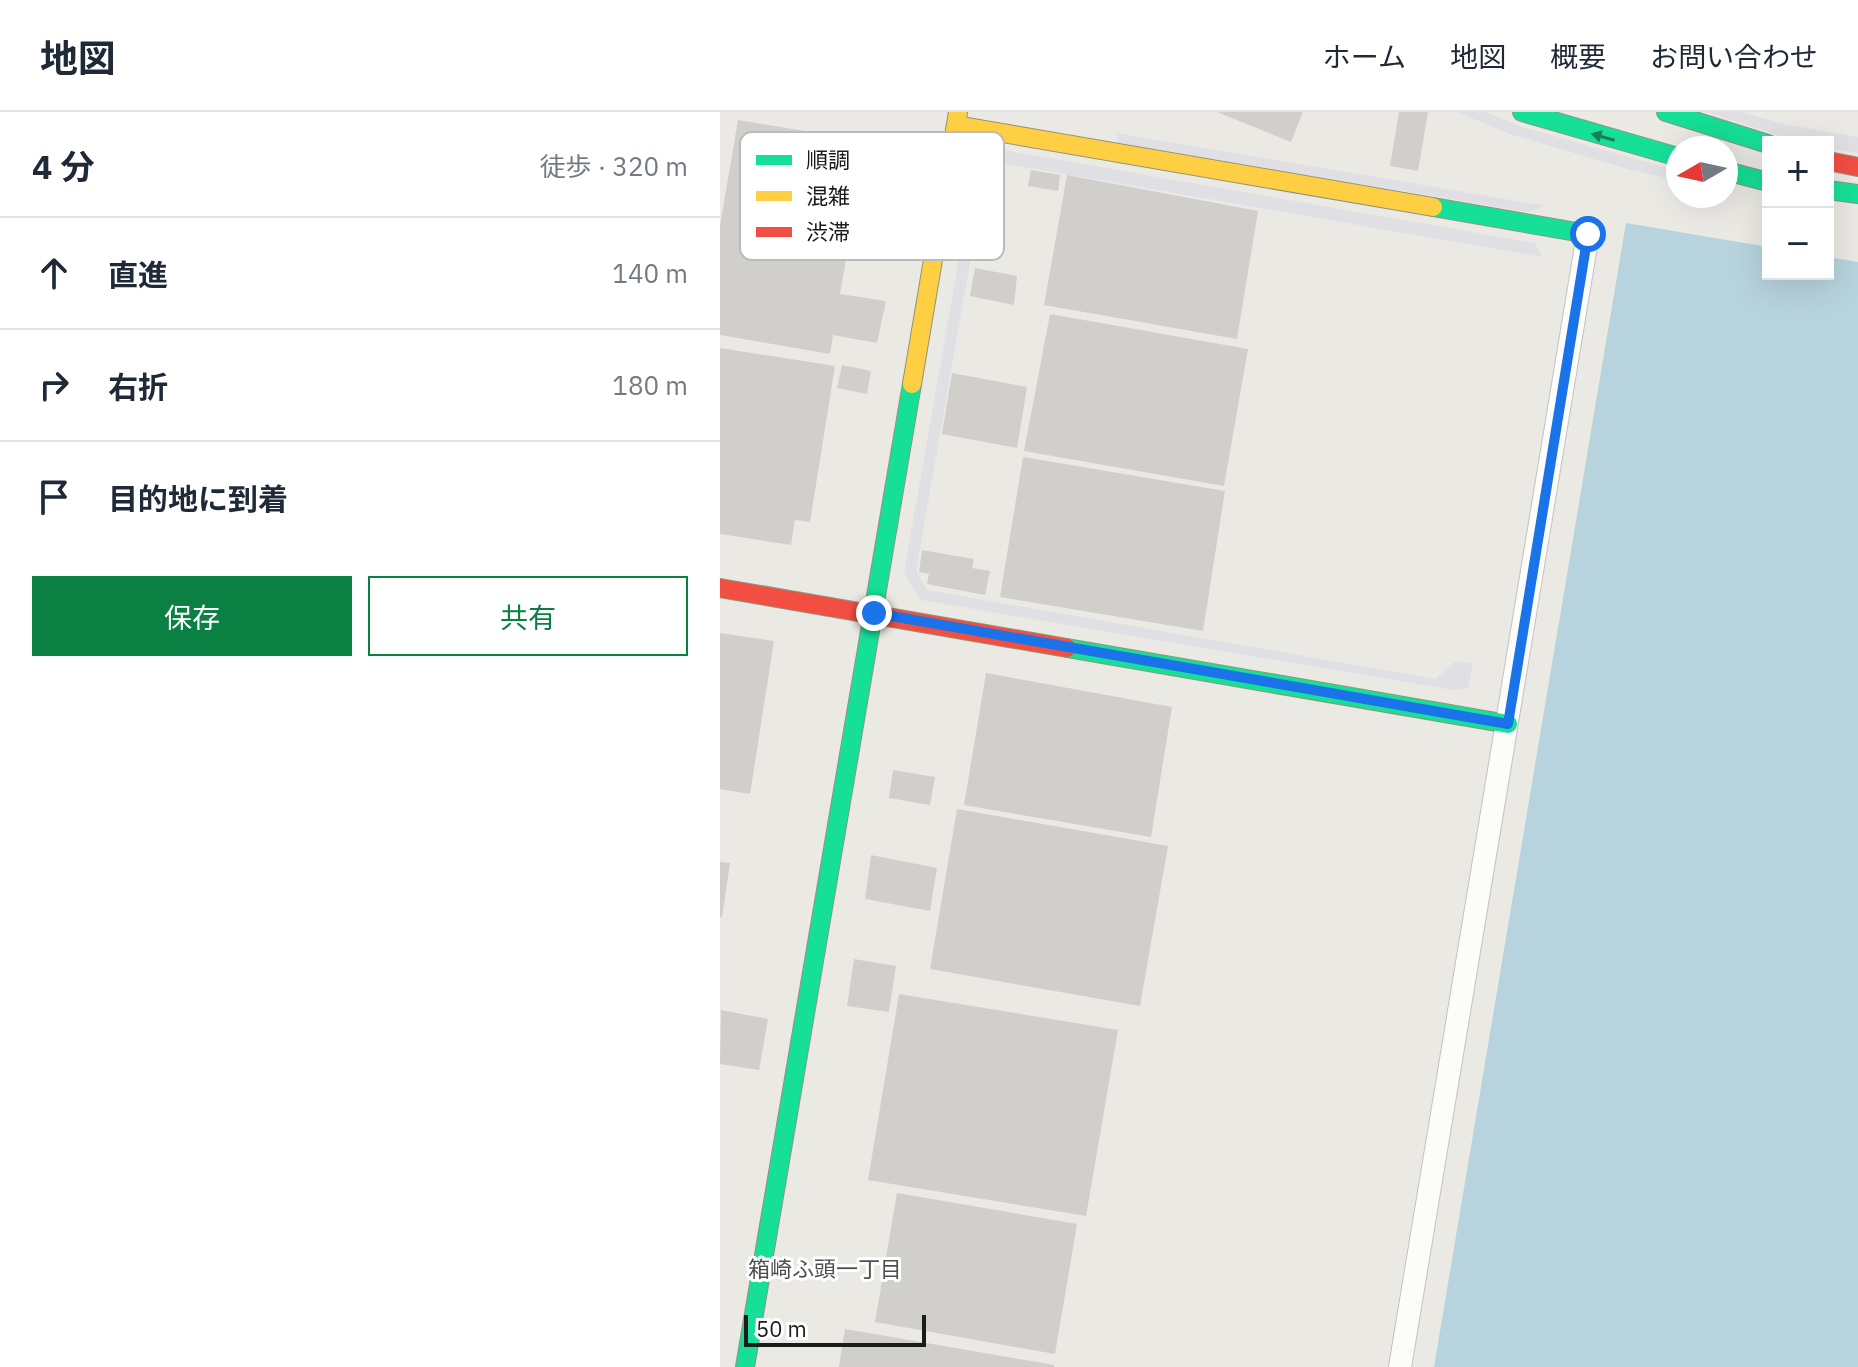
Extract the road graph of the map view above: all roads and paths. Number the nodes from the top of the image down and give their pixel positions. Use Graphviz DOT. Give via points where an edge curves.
graph roads {
  1 [pos="1522,112"];
  2 [pos="1666,112"];
  3 [pos="957,118"];
  4 [pos="1762,142"];
  5 [pos="1666,154"];
  6 [pos="1834,162"];
  7 [pos="1858,167"];
  8 [pos="1738,174"];
  9 [pos="1762,180"];
  10 [pos="1834,191"];
  11 [pos="1858,194"];
  12 [pos="1588,234"];
  13 [pos="933,260"];
  14 [pos="720,588"];
  15 [pos="874,613"];
  16 [pos="1508,724"];
  17 [pos="745,1367"];
  18 [pos="1400,1367"];
  5 -- 1 [label="street, one-way"];
  2 -- 4 [label="street"];
  3 -- 12 [label="street"];
  6 -- 7 [label="street"];
  8 -- 9 [label="street"];
  10 -- 11 [label="street"];
  12 -- 16 [label="street"];
  13 -- 15 [label="street"];
  14 -- 15 [label="street"];
  15 -- 16 [label="street"];
  15 -- 17 [label="street"];
  16 -- 18 [label="street"];
}
